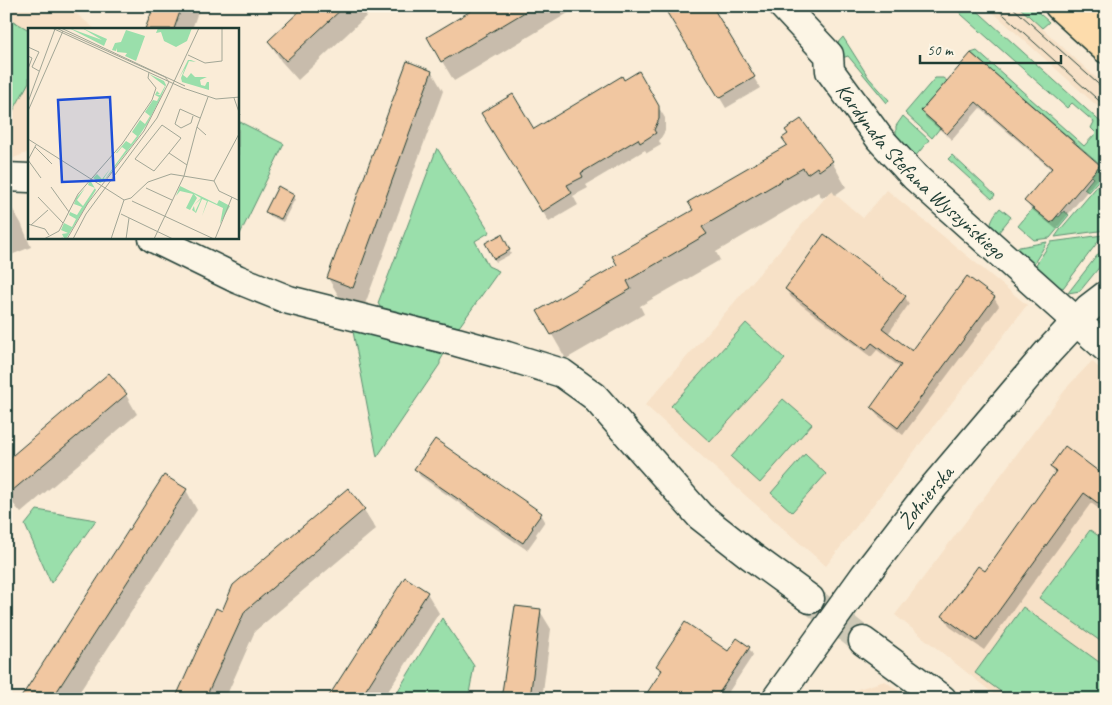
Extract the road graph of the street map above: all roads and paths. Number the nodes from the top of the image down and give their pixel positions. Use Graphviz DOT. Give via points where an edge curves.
graph roads {
  1 [pos="783,6"];
  2 [pos="1059,6"];
  3 [pos="1097,6"];
  4 [pos="1106,14"];
  5 [pos="1106,49"];
  6 [pos="6,177"];
  7 [pos="28,178"];
  8 [pos="155,239"];
  9 [pos="1106,280"];
  10 [pos="1090,308"];
  11 [pos="1106,348"];
  12 [pos="810,599"];
  13 [pos="863,641"];
  14 [pos="776,699"];
  15 [pos="942,699"];
  1 -- 10 [label="street, Kardynała Stefana Wyszyńskiego" via="829,55 830,71 880,139 915,177"];
  2 -- 5 [label="main road"];
  3 -- 4 [label="main road"];
  6 -- 7 [label="street"];
  8 -- 12 [label="street" via="237,279 290,300 466,344 562,373 594,396 700,516"];
  9 -- 10 [label="street, Żołnierska"];
  10 -- 11 [label="street, Kardynała Stefana Wyszyńskiego"];
  10 -- 14 [label="street, Żołnierska" via="1048,352 926,497"];
  13 -- 15 [label="street"];
}
